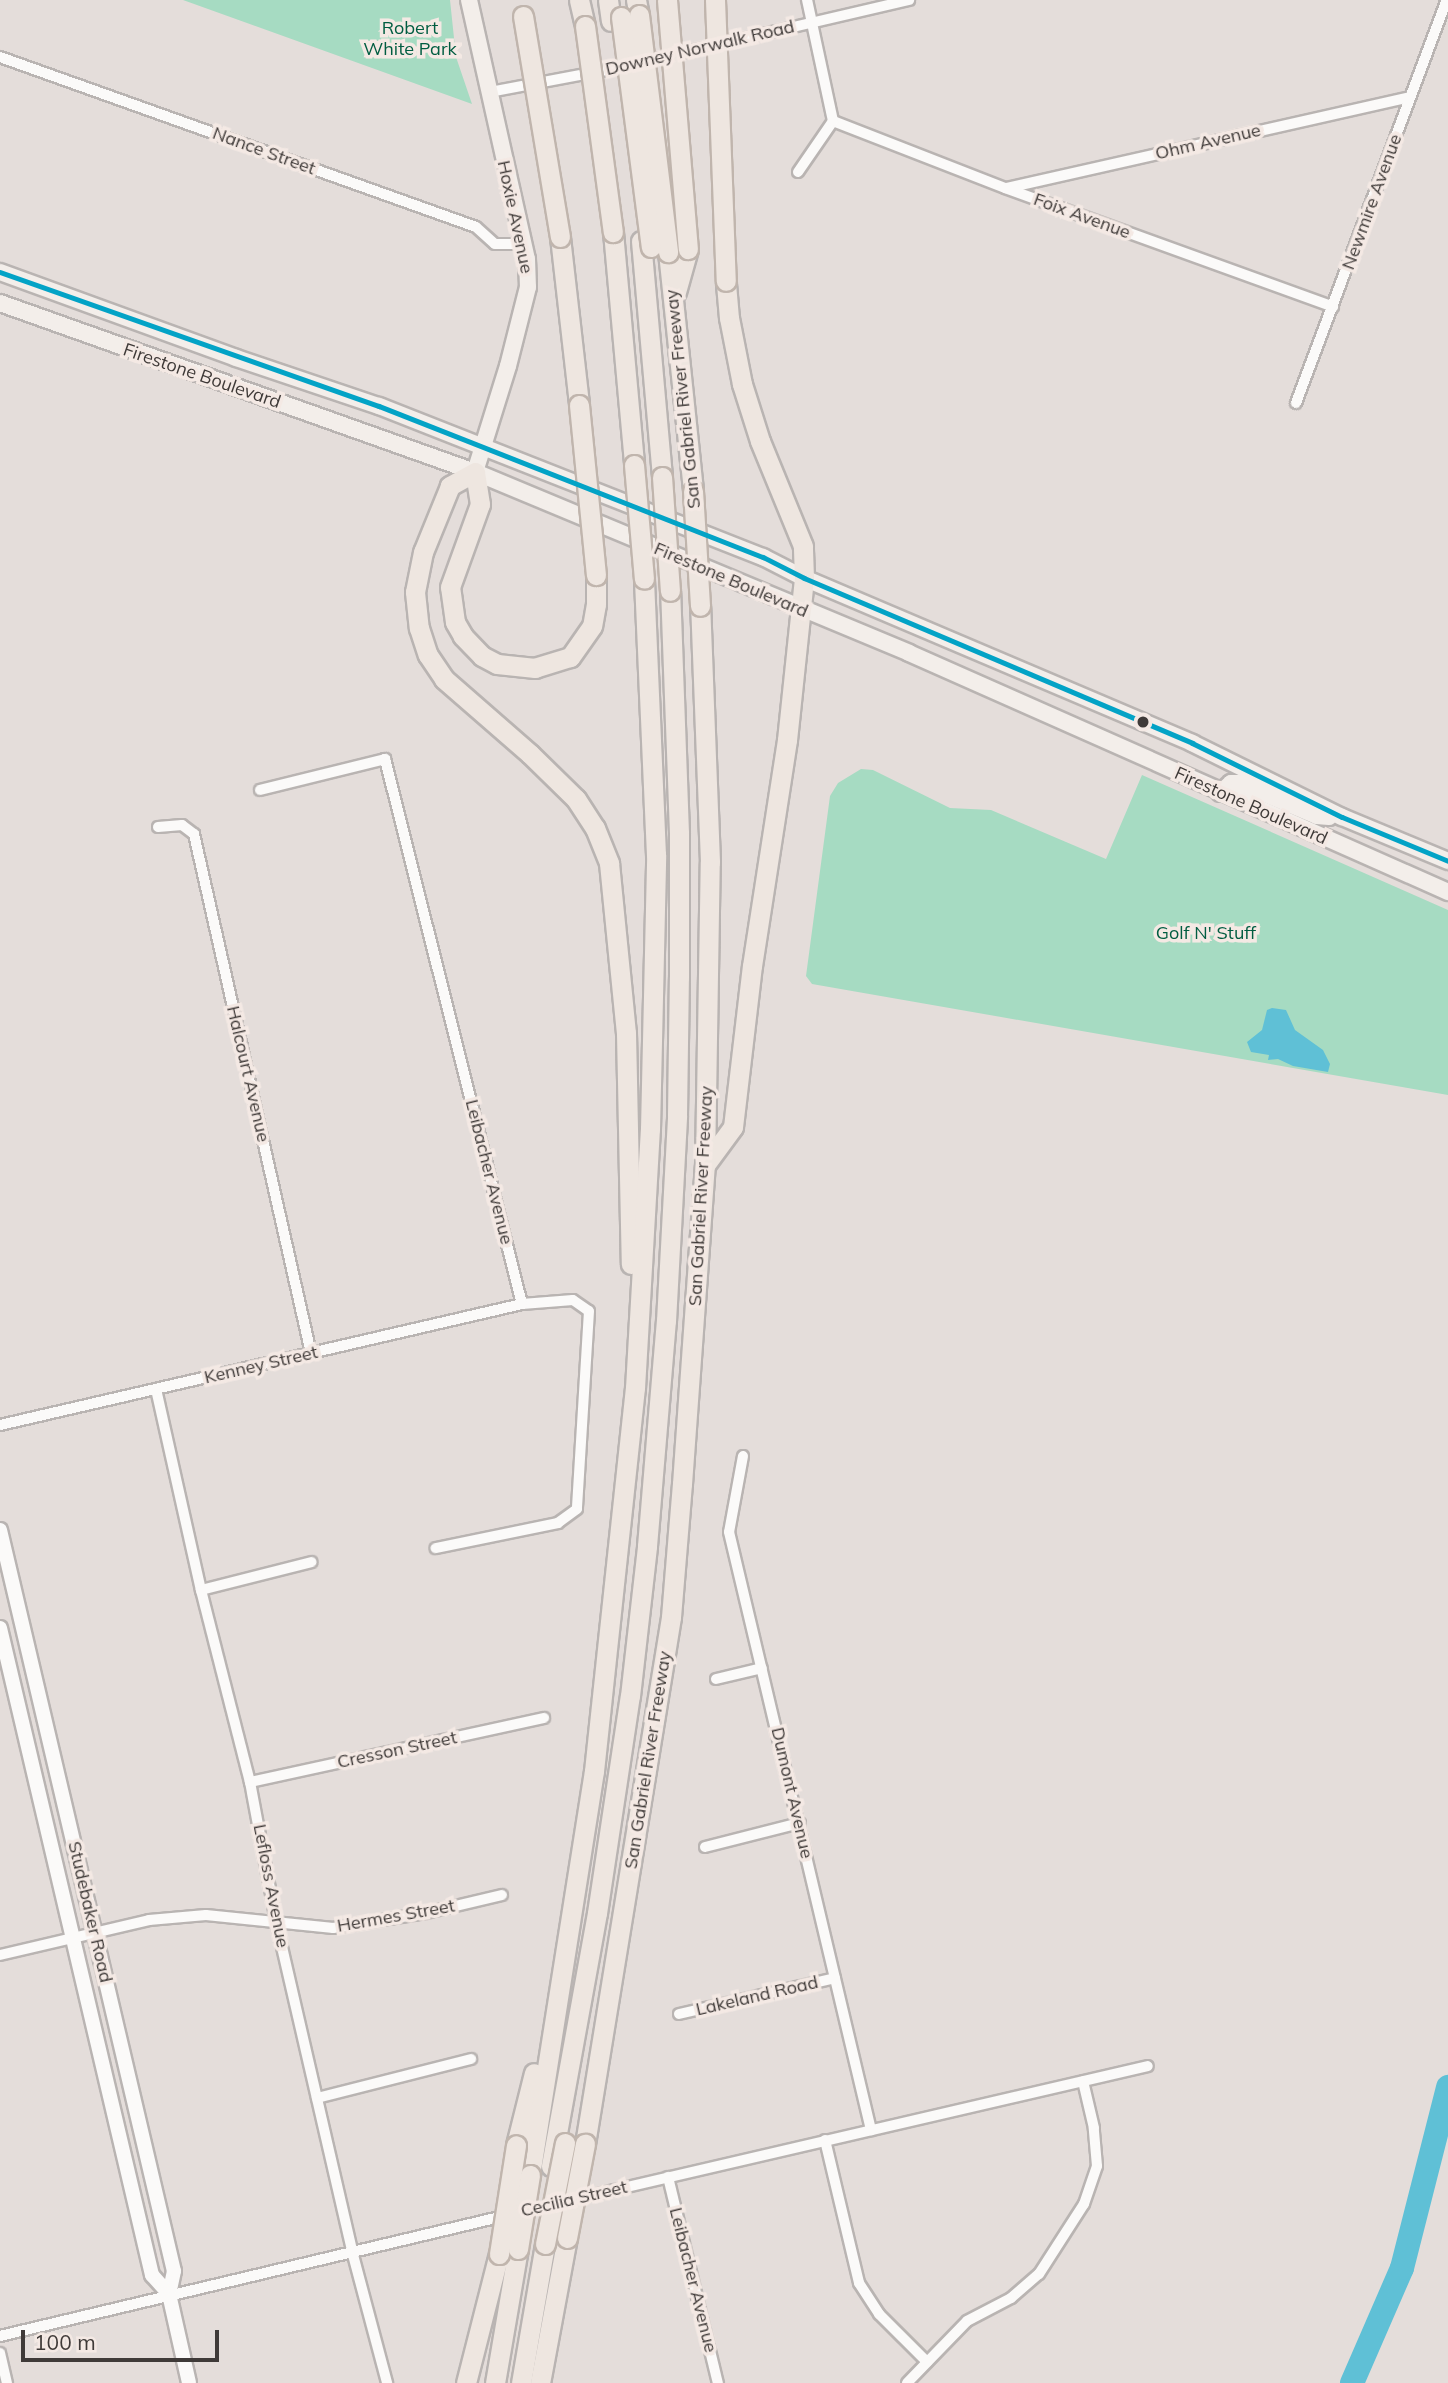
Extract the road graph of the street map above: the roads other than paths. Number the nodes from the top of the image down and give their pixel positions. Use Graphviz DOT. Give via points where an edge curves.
graph roads {
  1 [pos="469,0"];
  2 [pos="580,0"];
  3 [pos="608,0"];
  4 [pos="667,0"];
  5 [pos="715,0"];
  6 [pos="807,0"];
  7 [pos="909,0"];
  8 [pos="1447,0"];
  9 [pos="522,8"];
  10 [pos="625,11"];
  11 [pos="812,23"];
  12 [pos="0,57"];
  13 [pos="491,92"];
  14 [pos="1410,97"];
  15 [pos="833,121"];
  16 [pos="797,172"];
  17 [pos="1005,188"];
  18 [pos="524,244"];
  19 [pos="653,247"];
  20 [pos="0,272"];
  21 [pos="0,303"];
  22 [pos="673,304"];
  23 [pos="1333,307"];
  24 [pos="125,318"];
  25 [pos="114,345"];
  26 [pos="1296,403"];
  27 [pos="485,445"];
  28 [pos="475,472"];
  29 [pos="804,578"];
  30 [pos="675,593"];
  31 [pos="803,610"];
  32 [pos="260,790"];
  33 [pos="1220,793"];
  34 [pos="1342,817"];
  35 [pos="158,827"];
  36 [pos="1448,861"];
  37 [pos="1448,892"];
  38 [pos="705,1165"];
  39 [pos="522,1304"];
  40 [pos="311,1353"];
  41 [pos="635,1388"];
  42 [pos="156,1389"];
  43 [pos="0,1425"];
  44 [pos="743,1456"];
  45 [pos="0,1530"];
  46 [pos="436,1548"];
  47 [pos="312,1562"];
  48 [pos="201,1590"];
  49 [pos="0,1628"];
  50 [pos="762,1668"];
  51 [pos="716,1679"];
  52 [pos="544,1718"];
  53 [pos="250,1782"];
  54 [pos="800,1823"];
  55 [pos="705,1847"];
  56 [pos="502,1895"];
  57 [pos="276,1921"];
  58 [pos="95,1933"];
  59 [pos="73,1938"];
  60 [pos="564,1953"];
  61 [pos="0,1955"];
  62 [pos="835,1978"];
  63 [pos="679,2014"];
  64 [pos="471,2059"];
  65 [pos="1148,2066"];
  66 [pos="1083,2081"];
  67 [pos="317,2098"];
  68 [pos="871,2130"];
  69 [pos="825,2140"];
  70 [pos="668,2178"];
  71 [pos="533,2246"];
  72 [pos="352,2251"];
  73 [pos="169,2294"];
  74 [pos="0,2336"];
  75 [pos="0,2353"];
  76 [pos="927,2362"];
  77 [pos="7,2383"];
  78 [pos="189,2383"];
  79 [pos="387,2383"];
  80 [pos="466,2383"];
  81 [pos="495,2383"];
  82 [pos="511,2383"];
  83 [pos="521,2383"];
  84 [pos="540,2383"];
  85 [pos="718,2383"];
  86 [pos="908,2383"];
  1 -- 13 [label="main road, Hoxie Avenue"];
  2 -- 41 [label="highway, bridge" via="613,232 635,465 656,855 650,1129"];
  3 -- 10 [label="highway"];
  4 -- 22 [label="highway, bridge" via="688,249"];
  5 -- 29 [label="highway, bridge" via="729,318 742,384 760,441 803,546"];
  6 -- 11 [label="street"];
  7 -- 11 [label="street, Downey Norwalk Road"];
  8 -- 14 [label="street, Newmire Avenue"];
  9 -- 28 [label="highway, bridge" via="560,237 596,575 592,626 570,657 535,668 497,664 482,656 455,622 450,587 480,504"];
  10 -- 19 [label="highway, San Gabriel River Freeway, bridge"];
  10 -- 19 [label="highway"];
  11 -- 13 [label="street, Downey Norwalk Road"];
  11 -- 15 [label="street"];
  12 -- 18 [label="street, Nance Street" via="476,227 495,244"];
  13 -- 18 [label="main road, Hoxie Avenue"];
  14 -- 17 [label="street, Ohm Avenue"];
  14 -- 23 [label="street, Newmire Avenue"];
  15 -- 16 [label="street"];
  15 -- 17 [label="street, Foix Avenue"];
  17 -- 23 [label="street, Foix Avenue"];
  18 -- 27 [label="main road, Hoxie Avenue" via="528,287"];
  19 -- 22 [label="highway, San Gabriel River Freeway"];
  19 -- 30 [label="highway"];
  20 -- 24 [label="main road, Firestone Boulevard"];
  21 -- 25 [label="main road, Firestone Boulevard"];
  22 -- 38 [label="highway, San Gabriel River Freeway, bridge" via="693,491 710,862"];
  23 -- 26 [label="street, Newmire Avenue"];
  24 -- 25 [label="main road"];
  24 -- 27 [label="main road, Firestone Boulevard"];
  25 -- 28 [label="main road, Firestone Boulevard"];
  27 -- 28 [label="main road, Hoxie Avenue"];
  27 -- 29 [label="main road, Firestone Boulevard" via="763,557"];
  28 -- 31 [label="main road, Firestone Boulevard"];
  28 -- 41 [label="highway" via="450,486 423,552 415,592 419,628 428,655 444,679 576,799 595,828 609,863 626,1032"];
  29 -- 31 [label="highway"];
  29 -- 34 [label="main road, Firestone Boulevard" via="1192,743"];
  30 -- 71 [label="highway" via="677,1115 647,1546 599,1900"];
  30 -- 71 [label="highway, bridge" via="688,992 673,1362 636,1728 604,1933 565,2143"];
  31 -- 33 [label="main road, Firestone Boulevard"];
  31 -- 38 [label="highway" via="733,1126"];
  32 -- 39 [label="street, Leibacher Avenue" via="385,759"];
  33 -- 34 [label="main road" via="1231,783 1239,783 1317,816"];
  33 -- 37 [label="main road, Firestone Boulevard"];
  34 -- 36 [label="main road, Firestone Boulevard"];
  35 -- 40 [label="street, Halcourt Avenue" via="182,825 194,834"];
  38 -- 84 [label="highway, San Gabriel River Freeway, bridge" via="671,1617 585,2144"];
  39 -- 40 [label="street, Kenney Street"];
  39 -- 46 [label="street" via="573,1300 589,1311 577,1509 558,1522"];
  40 -- 42 [label="street, Kenney Street"];
  41 -- 60 [label="highway" via="594,1770"];
  42 -- 43 [label="street, Kenney Street"];
  42 -- 48 [label="street, Lefloss Avenue"];
  44 -- 50 [label="street, Dumont Avenue" via="729,1532"];
  45 -- 58 [label="main road, Studebaker Road"];
  47 -- 48 [label="street"];
  48 -- 53 [label="street, Lefloss Avenue"];
  49 -- 59 [label="main road, Studebaker Road"];
  50 -- 51 [label="street"];
  50 -- 54 [label="street, Dumont Avenue"];
  52 -- 53 [label="street, Cresson Street"];
  53 -- 57 [label="street, Lefloss Avenue"];
  54 -- 55 [label="street"];
  54 -- 62 [label="street, Dumont Avenue"];
  56 -- 57 [label="street, Hermes Street" via="426,1913 333,1927"];
  57 -- 58 [label="street, Hermes Street" via="206,1915 149,1920"];
  57 -- 67 [label="street, Lefloss Avenue"];
  58 -- 59 [label="street, Hermes Street"];
  58 -- 73 [label="main road, Studebaker Road" via="173,2270"];
  59 -- 61 [label="street, Hermes Street"];
  59 -- 73 [label="main road, Studebaker Road" via="152,2275"];
  60 -- 71 [label="highway, bridge" via="530,2175"];
  60 -- 80 [label="highway, bridge" via="516,2145 499,2254"];
  62 -- 63 [label="street, Lakeland Road"];
  62 -- 68 [label="street, Dumont Avenue"];
  64 -- 67 [label="street"];
  65 -- 66 [label="street, Cecilia Street"];
  66 -- 68 [label="street, Cecilia Street"];
  66 -- 76 [label="street" via="1097,2166 1084,2204 1039,2274 1011,2298 967,2321"];
  67 -- 72 [label="street, Lefloss Avenue"];
  68 -- 69 [label="street, Cecilia Street"];
  69 -- 70 [label="street, Cecilia Street"];
  69 -- 76 [label="street" via="859,2283 879,2314"];
  70 -- 72 [label="street, Cecilia Street"];
  70 -- 85 [label="street, Leibacher Avenue"];
  71 -- 81 [label="highway"];
  71 -- 82 [label="highway"];
  71 -- 83 [label="highway"];
  72 -- 73 [label="street, Cecilia Street"];
  72 -- 79 [label="street, Lefloss Avenue"];
  73 -- 74 [label="street, Cecilia Street"];
  73 -- 78 [label="main road, Studebaker Road"];
  75 -- 77 [label="street"];
  76 -- 86 [label="street"];
}
